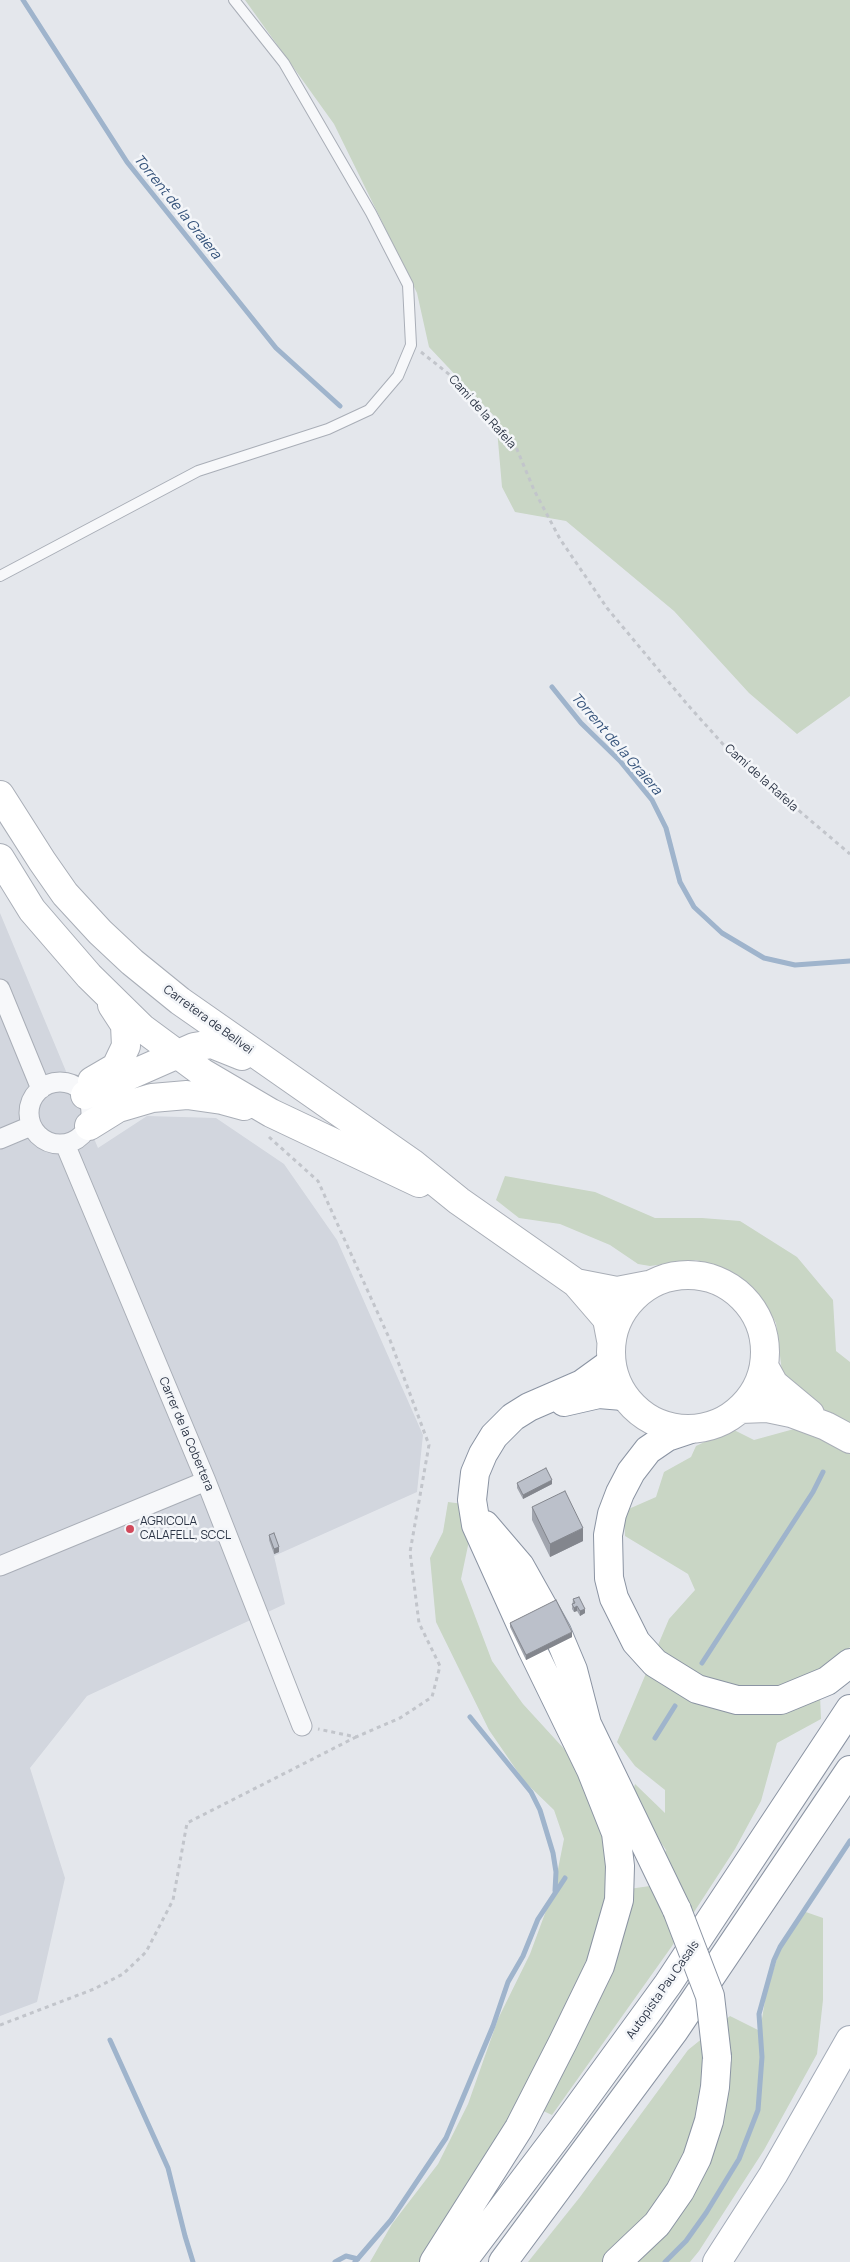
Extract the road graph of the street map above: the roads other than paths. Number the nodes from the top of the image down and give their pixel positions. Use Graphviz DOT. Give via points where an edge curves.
graph roads {
  1 [pos="234,0"];
  2 [pos="0,576"];
  3 [pos="0,795"];
  4 [pos="0,858"];
  5 [pos="90,976"];
  6 [pos="0,989"];
  7 [pos="178,1054"];
  8 [pos="41,1089"];
  9 [pos="81,1091"];
  10 [pos="327,1104"];
  11 [pos="268,1124"];
  12 [pos="31,1126"];
  13 [pos="88,1126"];
  14 [pos="0,1139"];
  15 [pos="65,1144"];
  16 [pos="458,1201"];
  17 [pos="576,1283"];
  18 [pos="648,1285"];
  19 [pos="611,1352"];
  20 [pos="764,1366"];
  21 [pos="623,1396"];
  22 [pos="740,1409"];
  23 [pos="826,1426"];
  24 [pos="688,1430"];
  25 [pos="850,1439"];
  26 [pos="206,1481"];
  27 [pos="0,1566"];
  28 [pos="850,1663"];
  29 [pos="850,1709"];
  30 [pos="302,1726"];
  31 [pos="850,1770"];
  32 [pos="850,2040"];
  33 [pos="434,2262"];
  34 [pos="462,2262"];
  35 [pos="502,2262"];
  36 [pos="617,2262"];
  37 [pos="717,2262"];
  1 -- 2 [label="lane" via="284,63 371,213 408,285 411,345 398,376 369,410 342,423 198,472"];
  3 -- 10 [label="main road, Carretera de Bellvei" via="65,894 100,932 180,1001"];
  4 -- 5 [label="main road, Carretera de Bellvei" via="32,910"];
  5 -- 7 [label="main road, Carretera de Bellvei" via="142,1028"];
  5 -- 9 [label="main road" via="125,1025 126,1046 116,1067"];
  6 -- 8 [label="street"];
  7 -- 9 [label="main road"];
  7 -- 10 [label="main road" via="212,1044 238,1052 295,1093"];
  7 -- 11 [label="main road, Carretera de Bellvei"];
  8 -- 9 [label="street" via="55,1083"];
  8 -- 12 [label="street" via="30,1106"];
  9 -- 13 [label="street" via="90,1104"];
  10 -- 16 [label="main road, Carretera de Bellvei" via="412,1163"];
  11 -- 13 [label="main road" via="222,1100 187,1095 152,1098 118,1108"];
  11 -- 16 [label="main road, Carretera de Bellvei"];
  12 -- 14 [label="street"];
  12 -- 15 [label="street" via="44,1139 54,1144"];
  13 -- 15 [label="street" via="75,1141"];
  15 -- 26 [label="street, Carrer de la Cobertera"];
  16 -- 17 [label="main road, Carretera de Bellvei"];
  17 -- 18 [label="main road, Carretera de Bellvei" via="617,1291"];
  17 -- 19 [label="main road, Carretera de Bellvei" via="607,1319"];
  18 -- 19 [label="main road" via="624,1307"];
  18 -- 20 [label="main road" via="679,1275 710,1277 745,1299 762,1328"];
  19 -- 21 [label="main road"];
  19 -- 33 [label="main road" via="582,1384 529,1407 513,1417 494,1436 475,1473 472,1500 476,1526 591,1770 616,1833 620,1866 619,1900 600,1966 563,2042 518,2128"];
  20 -- 22 [label="main road" via="755,1390"];
  20 -- 23 [label="main road" via="774,1384"];
  21 -- 24 [label="main road" via="640,1414 660,1425"];
  21 -- 36 [label="main road, bridge" via="599,1394 581,1397 520,1423 500,1442 489,1462 480,1500 486,1528 520,1566 557,1632 573,1670 587,1724 677,1910 710,1996 718,2057 716,2087 697,2158 680,2191 657,2224"];
  22 -- 23 [label="main road" via="767,1408"];
  22 -- 24 [label="main road" via="712,1426"];
  23 -- 25 [label="main road"];
  24 -- 28 [label="main road" via="667,1437 648,1450 631,1472 612,1514 608,1535 609,1578 614,1598 636,1642 654,1663 697,1689 737,1700 781,1700 827,1681"];
  26 -- 27 [label="street"];
  26 -- 30 [label="street, Carrer de la Cobertera"];
  29 -- 34 [label="main road, Autopista Pau Casals" via="668,1984"];
  31 -- 35 [label="main road" via="674,2031"];
  32 -- 37 [label="main road" via="773,2175"];
}
